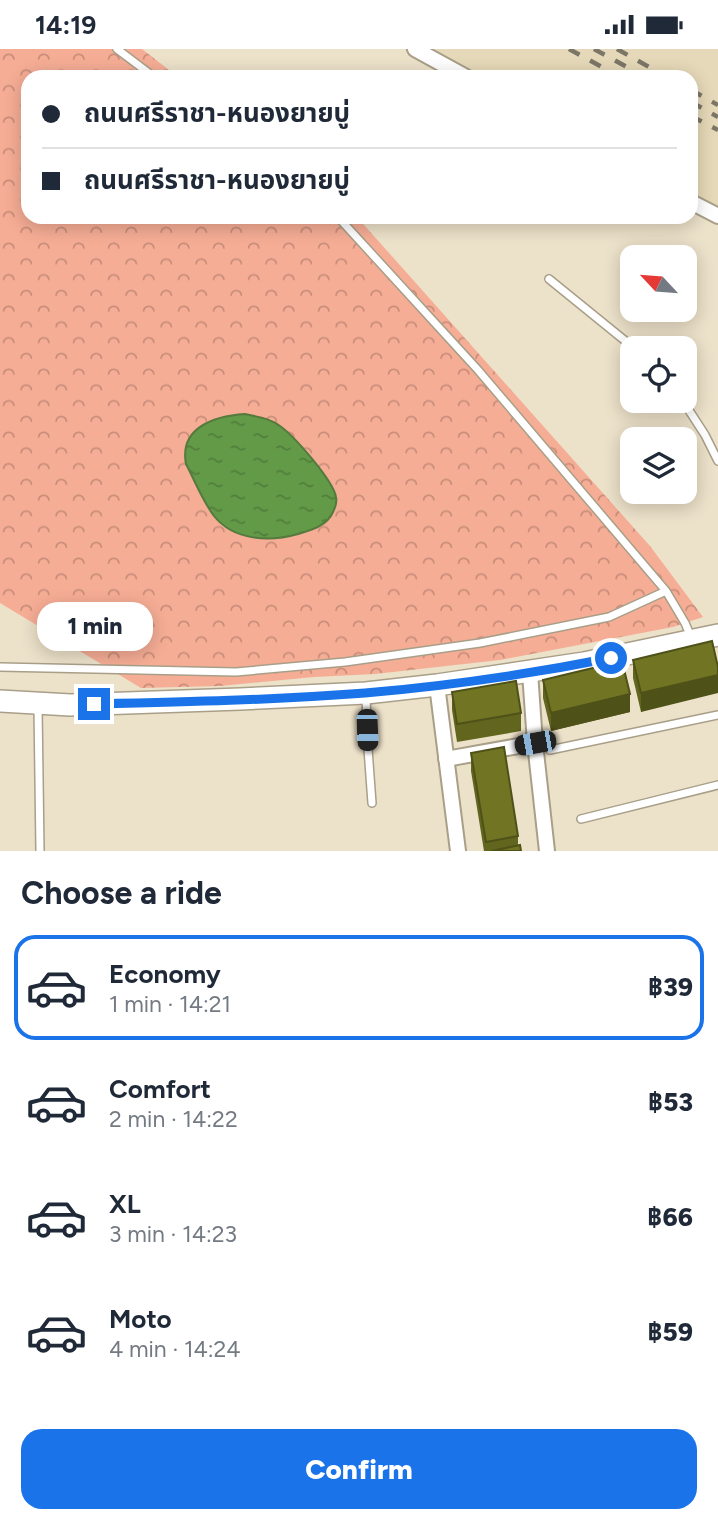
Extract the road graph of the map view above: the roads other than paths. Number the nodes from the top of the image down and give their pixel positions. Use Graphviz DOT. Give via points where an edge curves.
graph roads {
  1 [pos="117,49"];
  2 [pos="415,49"];
  3 [pos="145,70"];
  4 [pos="453,70"];
  5 [pos="698,206"];
  6 [pos="718,216"];
  7 [pos="344,224"];
  8 [pos="549,279"];
  9 [pos="620,337"];
  10 [pos="691,413"];
  11 [pos="718,461"];
  12 [pos="666,591"];
  13 [pos="718,635"];
  14 [pos="693,641"];
  15 [pos="0,667"];
  16 [pos="530,672"];
  17 [pos="437,685"];
  18 [pos="366,692"];
  19 [pos="0,701"];
  20 [pos="38,703"];
  21 [pos="718,715"];
  22 [pos="535,743"];
  23 [pos="550,750"];
  24 [pos="446,759"];
  25 [pos="718,785"];
  26 [pos="372,803"];
  27 [pos="581,819"];
  28 [pos="40,851"];
  29 [pos="458,851"];
  30 [pos="547,851"];
  1 -- 3 [label="lane"];
  2 -- 4 [label="street"];
  5 -- 6 [label="street"];
  7 -- 12 [label="lane" via="478,370"];
  8 -- 9 [label="lane"];
  10 -- 11 [label="lane"];
  12 -- 14 [label="lane"];
  12 -- 15 [label="lane" via="609,617 480,643 345,662 236,672"];
  13 -- 14 [label="main road"];
  14 -- 16 [label="main road"];
  16 -- 17 [label="main road"];
  16 -- 22 [label="street"];
  17 -- 18 [label="main road"];
  17 -- 24 [label="street"];
  18 -- 20 [label="main road" via="83,705"];
  18 -- 26 [label="lane"];
  19 -- 20 [label="main road"];
  20 -- 28 [label="lane"];
  21 -- 23 [label="lane"];
  22 -- 24 [label="street"];
  22 -- 30 [label="street"];
  24 -- 29 [label="street"];
  25 -- 27 [label="lane"];
}
